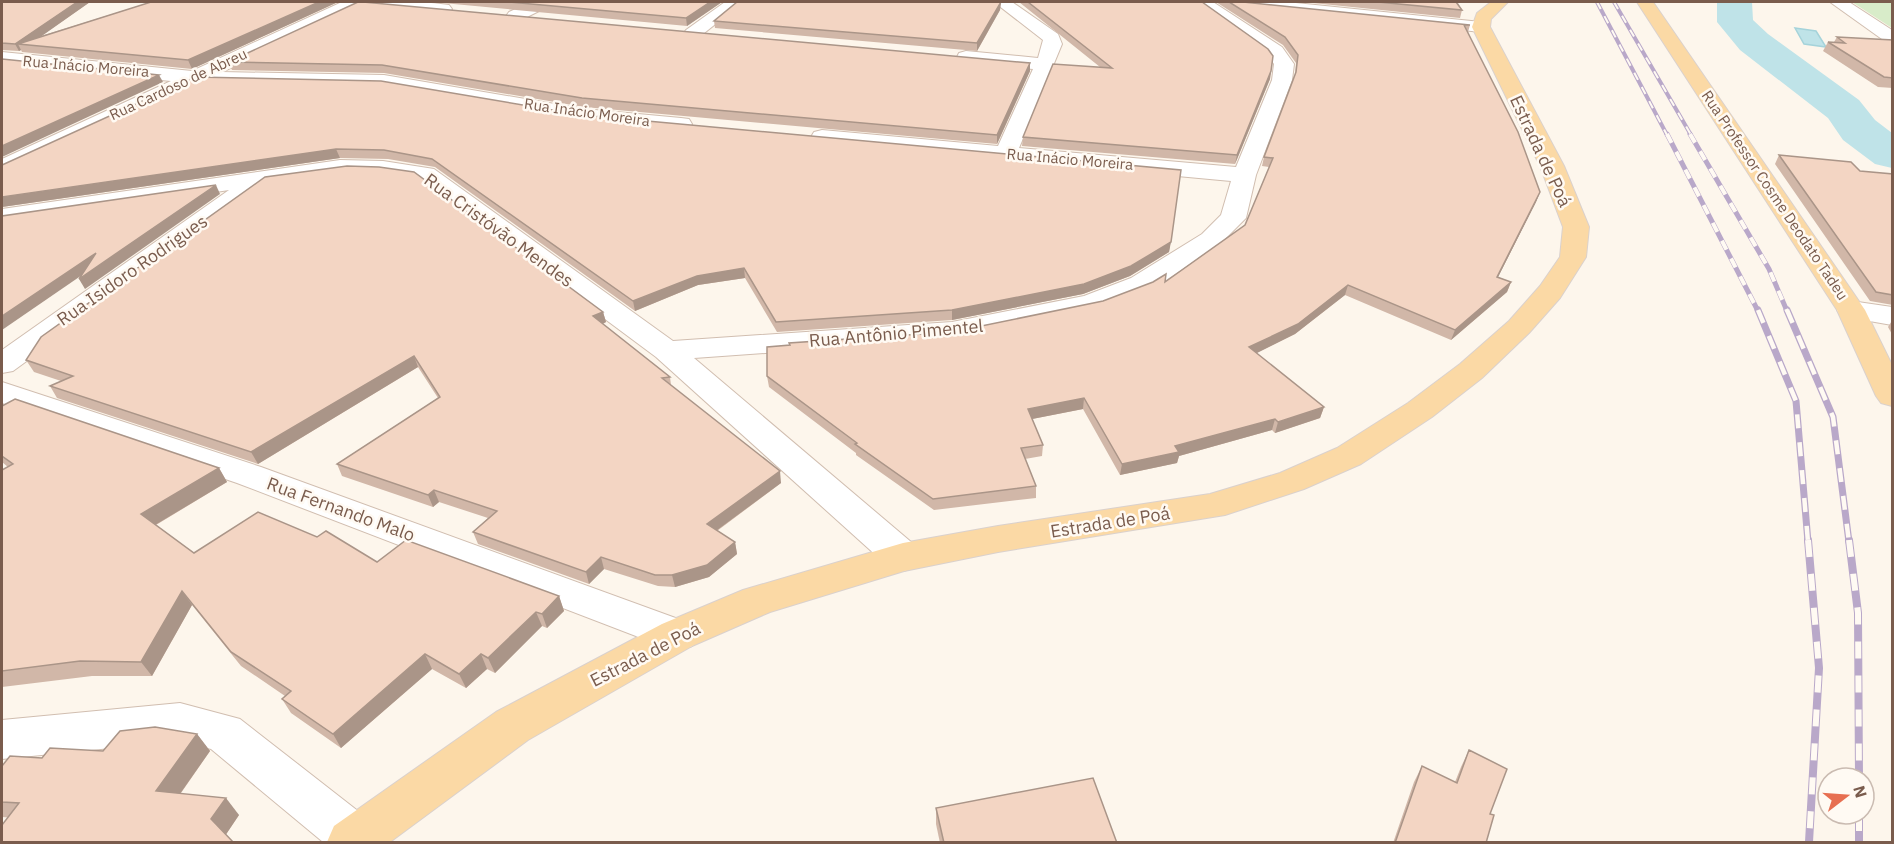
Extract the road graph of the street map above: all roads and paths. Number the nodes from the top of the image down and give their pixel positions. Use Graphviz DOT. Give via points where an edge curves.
graph roads {
  1 [pos="355,2"];
  2 [pos="366,2"];
  3 [pos="543,2"];
  4 [pos="735,2"];
  5 [pos="1002,2"];
  6 [pos="1203,2"];
  7 [pos="1242,2"];
  8 [pos="1645,2"];
  9 [pos="1838,2"];
  10 [pos="456,10"];
  11 [pos="492,14"];
  12 [pos="1490,14"];
  13 [pos="515,16"];
  14 [pos="551,20"];
  15 [pos="715,36"];
  16 [pos="1893,38"];
  17 [pos="954,56"];
  18 [pos="2,58"];
  19 [pos="1045,64"];
  20 [pos="194,77"];
  21 [pos="700,126"];
  22 [pos="804,136"];
  23 [pos="1006,153"];
  24 [pos="2,167"];
  25 [pos="1244,175"];
  26 [pos="263,177"];
  27 [pos="2,216"];
  28 [pos="1851,310"];
  29 [pos="1893,316"];
  30 [pos="667,351"];
  31 [pos="2,363"];
  32 [pos="2,392"];
  33 [pos="1893,396"];
  34 [pos="903,557"];
  35 [pos="677,634"];
  36 [pos="2,740"];
  37 [pos="353,840"];
  1 -- 20 [label="street, Rua Cardoso de Abreu"];
  2 -- 10 [label="street"];
  3 -- 13 [label="street"];
  4 -- 15 [label="street" via="686,33"];
  5 -- 19 [label="street" via="1052,38"];
  6 -- 25 [label="street, Rua Antônio Pimentel" via="1275,51 1284,64 1282,80"];
  7 -- 12 [label="street"];
  8 -- 28 [label="main road, Rua Professor Cosme Deodato Tadeu"];
  9 -- 16 [label="street"];
  11 -- 13 [label="street"];
  12 -- 34 [label="main road, Estrada de Poá" via="1576,227 1573,257 1550,292 1511,334 1420,410 1349,456 1292,481 1212,506"];
  13 -- 14 [label="street"];
  17 -- 19 [label="street"];
  18 -- 20 [label="street, Rua Inácio Moreira"];
  19 -- 23 [label="street"];
  20 -- 21 [label="street, Rua Inácio Moreira" via="384,81 584,115"];
  20 -- 24 [label="street, Rua Cardoso de Abreu"];
  22 -- 23 [label="street, Rua Inácio Moreira"];
  23 -- 25 [label="street, Rua Inácio Moreira"];
  25 -- 30 [label="street, Rua Antônio Pimentel" via="1233,218 1224,229 1141,284 1091,303 952,331"];
  26 -- 27 [label="street, Rua Cristóvão Mendes"];
  26 -- 30 [label="street, Rua Cristóvão Mendes" via="365,166 426,174"];
  26 -- 31 [label="street, Rua Isidoro Rodrigues"];
  28 -- 29 [label="street"];
  28 -- 33 [label="main road, Rua Professor Cosme Deodato Tadeu"];
  30 -- 34 [label="street, Rua Cristóvão Mendes"];
  32 -- 35 [label="street, Rua Fernando Malo" via="249,475"];
  34 -- 35 [label="main road, Estrada de Poá" via="757,602"];
  35 -- 37 [label="main road, Estrada de Poá" via="512,726"];
  36 -- 37 [label="street" via="180,722 224,733"];
}
